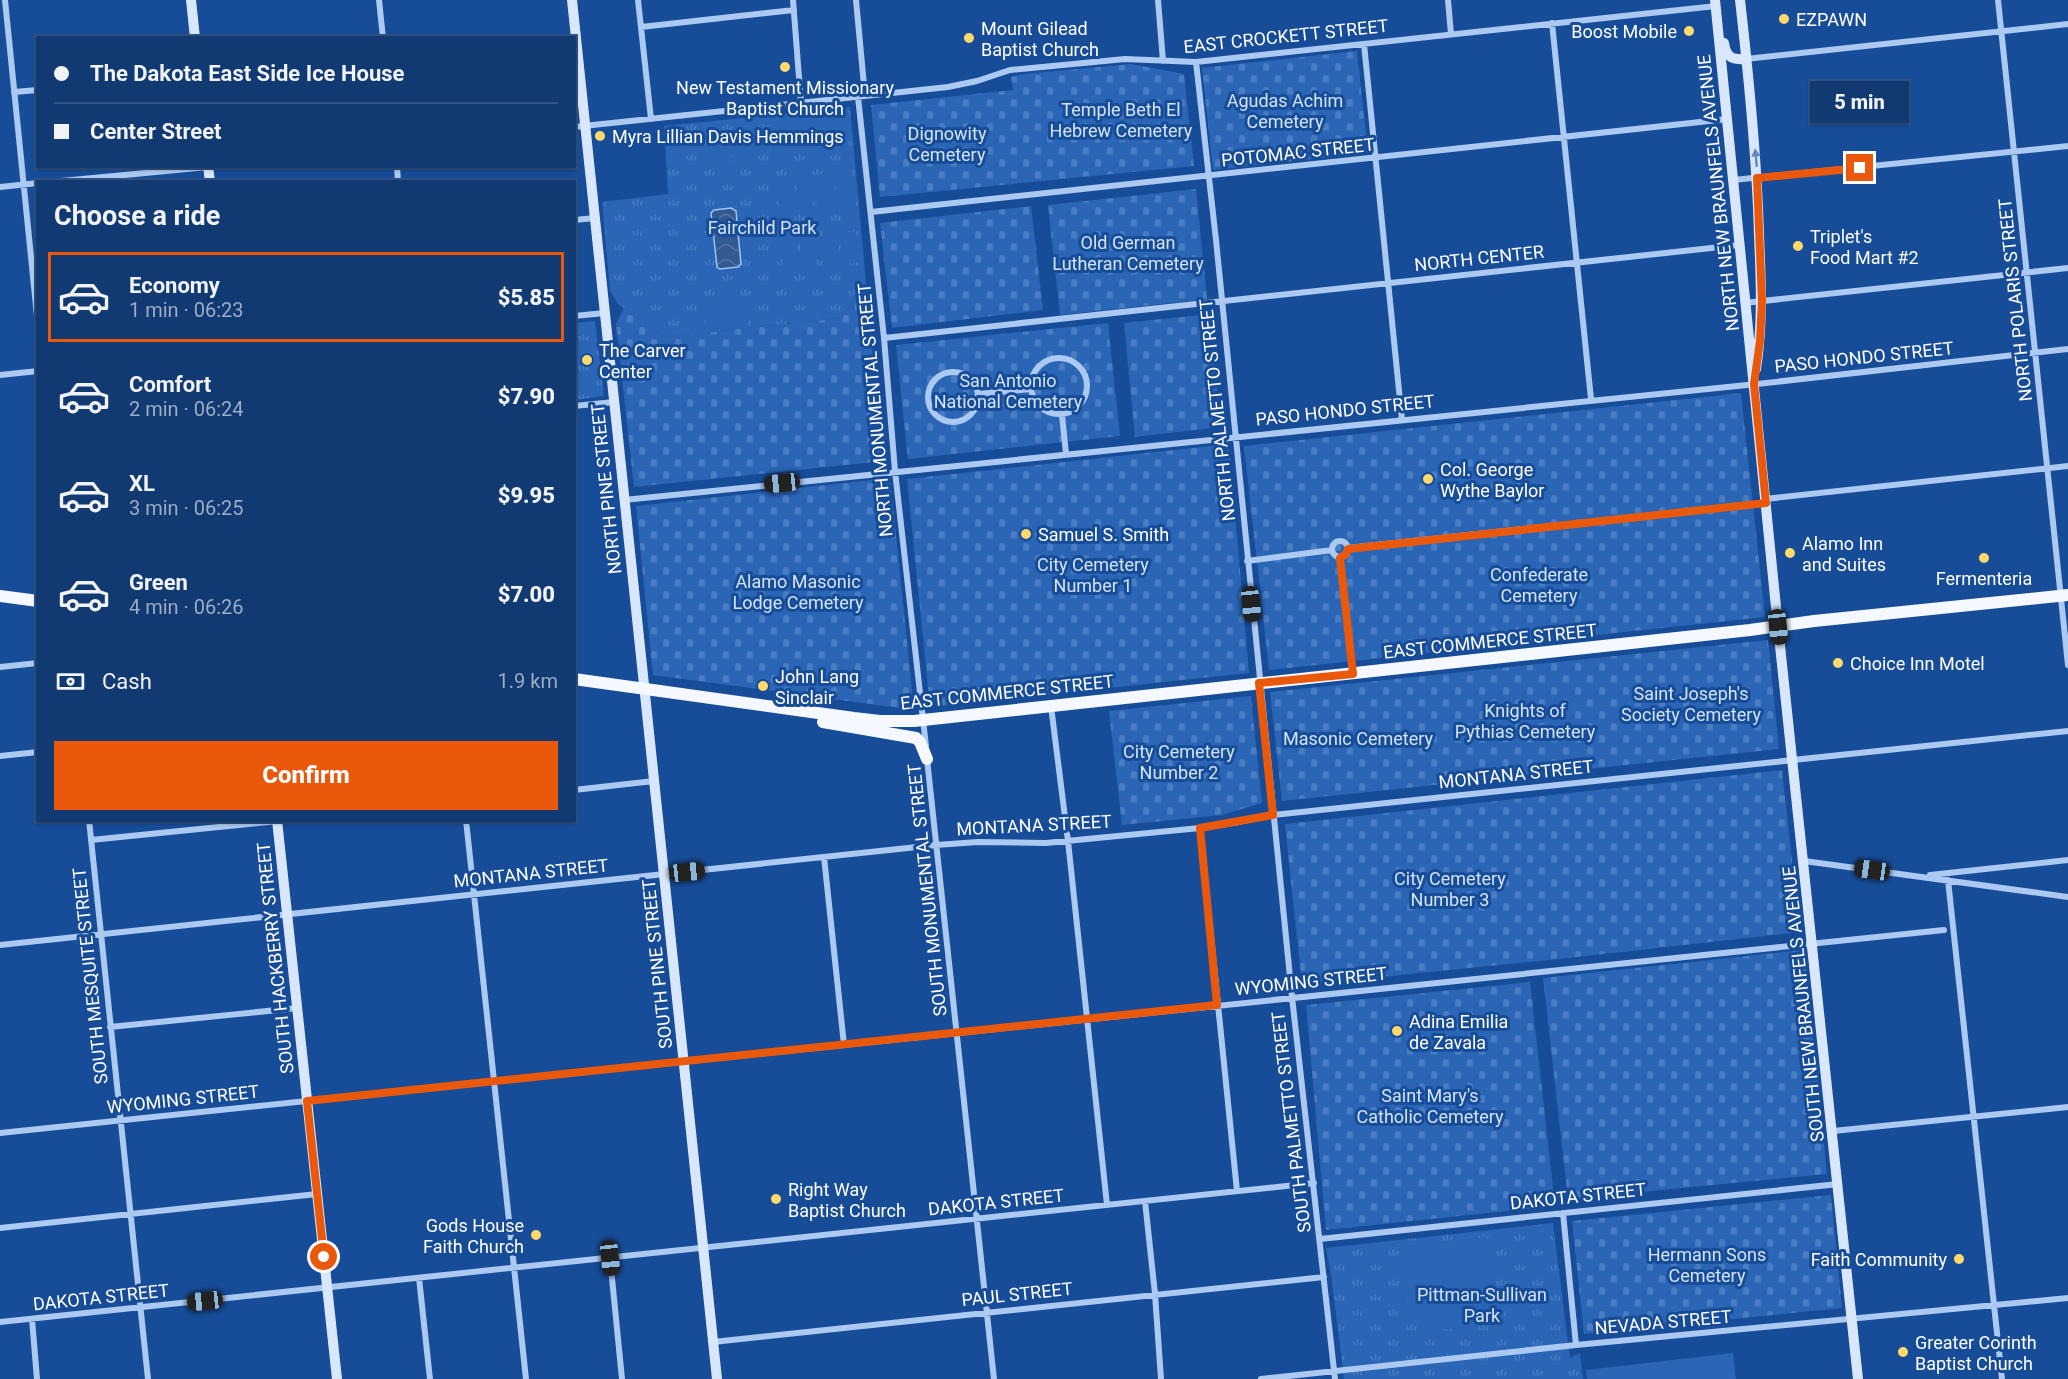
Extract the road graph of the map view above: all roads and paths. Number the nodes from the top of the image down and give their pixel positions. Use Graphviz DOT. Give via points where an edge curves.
graph roads {
  1 [pos="5,0"];
  2 [pos="191,0"];
  3 [pos="379,0"];
  4 [pos="572,0"];
  5 [pos="638,0"];
  6 [pos="793,0"];
  7 [pos="856,0"];
  8 [pos="1158,0"];
  9 [pos="1448,0"];
  10 [pos="1733,0"];
  11 [pos="1740,0"];
  12 [pos="1998,0"];
  13 [pos="1716,5"];
  14 [pos="794,10"];
  15 [pos="1552,23"];
  16 [pos="2068,24"];
  17 [pos="641,27"];
  18 [pos="2001,31"];
  19 [pos="1451,34"];
  20 [pos="195,36"];
  21 [pos="383,36"];
  22 [pos="574,36"];
  23 [pos="1364,44"];
  24 [pos="1746,53"];
  25 [pos="1163,61"];
  26 [pos="1196,62"];
  27 [pos="576,64"];
  28 [pos="36,90"];
  29 [pos="14,92"];
  30 [pos="862,96"];
  31 [pos="801,103"];
  32 [pos="651,119"];
  33 [pos="1728,119"];
  34 [pos="580,127"];
  35 [pos="1564,137"];
  36 [pos="2068,146"];
  37 [pos="2014,152"];
  38 [pos="1375,158"];
  39 [pos="188,168"];
  40 [pos="1208,176"];
  41 [pos="1757,178"];
  42 [pos="71,180"];
  43 [pos="1733,180"];
  44 [pos="36,183"];
  45 [pos="23,184"];
  46 [pos="0,187"];
  47 [pos="871,212"];
  48 [pos="595,218"];
  49 [pos="576,220"];
  50 [pos="1739,245"];
  51 [pos="1577,262"];
  52 [pos="2068,268"];
  53 [pos="2026,273"];
  54 [pos="1387,284"];
  55 [pos="1762,301"];
  56 [pos="1222,302"];
  57 [pos="1744,303"];
  58 [pos="36,304"];
  59 [pos="604,313"];
  60 [pos="576,316"];
  61 [pos="884,338"];
  62 [pos="2068,349"];
  63 [pos="2036,353"];
  64 [pos="36,371"];
  65 [pos="0,375"];
  66 [pos="1754,384"];
  67 [pos="1030,389"];
  68 [pos="979,394"];
  69 [pos="1591,399"];
  70 [pos="614,402"];
  71 [pos="576,406"];
  72 [pos="1062,415"];
  73 [pos="1402,420"];
  74 [pos="1235,437"];
  75 [pos="1066,454"];
  76 [pos="2068,466"];
  77 [pos="2048,468"];
  78 [pos="895,471"];
  79 [pos="624,500"];
  80 [pos="1766,501"];
  81 [pos="1348,549"];
  82 [pos="1332,550"];
  83 [pos="1340,558"];
  84 [pos="1247,561"];
  85 [pos="0,596"];
  86 [pos="2064,596"];
  87 [pos="36,601"];
  88 [pos="1778,627"];
  89 [pos="36,663"];
  90 [pos="2068,665"];
  91 [pos="0,667"];
  92 [pos="1353,674"];
  93 [pos="576,680"];
  94 [pos="1259,683"];
  95 [pos="644,689"];
  96 [pos="1051,706"];
  97 [pos="774,707"];
  98 [pos="923,720"];
  99 [pos="2068,730"];
  100 [pos="36,752"];
  101 [pos="0,756"];
  102 [pos="927,759"];
  103 [pos="1792,760"];
  104 [pos="654,781"];
  105 [pos="576,790"];
  106 [pos="1273,815"];
  107 [pos="89,822"];
  108 [pos="271,822"];
  109 [pos="281,822"];
  110 [pos="466,822"];
  111 [pos="1200,828"];
  112 [pos="91,840"];
  113 [pos="1068,841"];
  114 [pos="936,845"];
  115 [pos="824,857"];
  116 [pos="2068,860"];
  117 [pos="1804,861"];
  118 [pos="664,874"];
  119 [pos="1917,876"];
  120 [pos="1948,880"];
  121 [pos="476,895"];
  122 [pos="2068,897"];
  123 [pos="287,914"];
  124 [pos="1944,930"];
  125 [pos="100,933"];
  126 [pos="1813,944"];
  127 [pos="0,945"];
  128 [pos="1292,997"];
  129 [pos="1217,1005"];
  130 [pos="297,1008"];
  131 [pos="1087,1019"];
  132 [pos="110,1027"];
  133 [pos="958,1032"];
  134 [pos="844,1045"];
  135 [pos="683,1062"];
  136 [pos="495,1082"];
  137 [pos="307,1101"];
  138 [pos="2068,1107"];
  139 [pos="1973,1117"];
  140 [pos="120,1120"];
  141 [pos="1833,1131"];
  142 [pos="0,1133"];
  143 [pos="1314,1183"];
  144 [pos="1838,1184"];
  145 [pos="1237,1191"];
  146 [pos="317,1194"];
  147 [pos="1145,1201"];
  148 [pos="1107,1205"];
  149 [pos="1563,1213"];
  150 [pos="131,1215"];
  151 [pos="977,1219"];
  152 [pos="0,1228"];
  153 [pos="1320,1239"];
  154 [pos="703,1248"];
  155 [pos="610,1258"];
  156 [pos="514,1268"];
  157 [pos="1324,1277"];
  158 [pos="419,1278"];
  159 [pos="327,1288"];
  160 [pos="1155,1294"];
  161 [pos="2068,1298"];
  162 [pos="1994,1306"];
  163 [pos="140,1308"];
  164 [pos="987,1313"];
  165 [pos="32,1319"];
  166 [pos="1852,1319"];
  167 [pos="0,1322"];
  168 [pos="713,1342"];
  169 [pos="1576,1345"];
  170 [pos="1334,1371"];
  171 [pos="38,1379"];
  172 [pos="148,1379"];
  173 [pos="337,1379"];
  174 [pos="430,1379"];
  175 [pos="526,1379"];
  176 [pos="622,1379"];
  177 [pos="717,1379"];
  178 [pos="994,1379"];
  179 [pos="1161,1379"];
  180 [pos="1261,1379"];
  181 [pos="1335,1379"];
  182 [pos="1858,1379"];
  183 [pos="2002,1379"];
  1 -- 29 [label="street"];
  2 -- 20 [label="main road"];
  3 -- 21 [label="street"];
  4 -- 22 [label="main road, NORTH PINE STREET"];
  5 -- 17 [label="street"];
  6 -- 14 [label="street"];
  7 -- 30 [label="street, NORTH MONUMENTAL STREET"];
  8 -- 25 [label="street"];
  9 -- 19 [label="street"];
  10 -- 24 [label="main road" via="1738,35"];
  11 -- 24 [label="main road, NORTH NEW BRAUNFELS AVENUE"];
  12 -- 18 [label="street, NORTH POLARIS STREET"];
  13 -- 15 [label="street, EAST CROCKETT STREET"];
  13 -- 24 [label="main road" via="1725,52 1737,60"];
  13 -- 33 [label="main road, NORTH NEW BRAUNFELS AVENUE"];
  14 -- 17 [label="street"];
  14 -- 31 [label="street"];
  15 -- 19 [label="street, EAST CROCKETT STREET"];
  15 -- 35 [label="street"];
  16 -- 18 [label="street"];
  17 -- 32 [label="street"];
  18 -- 24 [label="street"];
  18 -- 37 [label="street, NORTH POLARIS STREET"];
  19 -- 23 [label="street, EAST CROCKETT STREET"];
  23 -- 26 [label="street, EAST CROCKETT STREET"];
  23 -- 38 [label="street"];
  41 -- 24 [label="main road, NORTH NEW BRAUNFELS AVENUE, one-way"];
  25 -- 26 [label="street, EAST CROCKETT STREET"];
  25 -- 30 [label="street, EAST CROCKETT STREET" via="1125,59 1010,70 958,86"];
  26 -- 40 [label="street, NORTH PALMETTO STREET"];
  27 -- 34 [label="main road, NORTH PINE STREET"];
  28 -- 29 [label="street"];
  29 -- 45 [label="street"];
  30 -- 31 [label="street, EAST CROCKETT STREET"];
  30 -- 47 [label="street, NORTH MONUMENTAL STREET"];
  31 -- 32 [label="street, EAST CROCKETT STREET"];
  32 -- 34 [label="street, EAST CROCKETT STREET"];
  33 -- 35 [label="street, POTOMAC STREET"];
  33 -- 43 [label="main road, NORTH NEW BRAUNFELS AVENUE"];
  34 -- 48 [label="main road, NORTH PINE STREET"];
  35 -- 38 [label="street, POTOMAC STREET"];
  35 -- 51 [label="street"];
  36 -- 37 [label="street"];
  37 -- 41 [label="street"];
  37 -- 53 [label="street, NORTH POLARIS STREET"];
  38 -- 40 [label="street, POTOMAC STREET"];
  38 -- 54 [label="street"];
  39 -- 42 [label="street"];
  40 -- 47 [label="street, POTOMAC STREET"];
  40 -- 56 [label="street, NORTH PALMETTO STREET"];
  41 -- 43 [label="street"];
  41 -- 55 [label="main road, NORTH NEW BRAUNFELS AVENUE"];
  43 -- 50 [label="main road, NORTH NEW BRAUNFELS AVENUE"];
  44 -- 45 [label="street"];
  45 -- 46 [label="street"];
  45 -- 58 [label="street"];
  47 -- 61 [label="street, NORTH MONUMENTAL STREET"];
  48 -- 49 [label="street"];
  48 -- 59 [label="main road, NORTH PINE STREET"];
  50 -- 51 [label="street, NORTH CENTER"];
  50 -- 57 [label="main road, NORTH NEW BRAUNFELS AVENUE"];
  51 -- 54 [label="street, NORTH CENTER"];
  51 -- 69 [label="street"];
  52 -- 53 [label="street"];
  53 -- 55 [label="street"];
  53 -- 63 [label="street, NORTH POLARIS STREET"];
  54 -- 56 [label="street, NORTH CENTER"];
  54 -- 73 [label="street"];
  55 -- 57 [label="street"];
  55 -- 66 [label="main road, NORTH NEW BRAUNFELS AVENUE"];
  56 -- 61 [label="street, NORTH CENTER"];
  56 -- 74 [label="street, NORTH PALMETTO STREET"];
  57 -- 66 [label="main road, NORTH NEW BRAUNFELS AVENUE"];
  59 -- 60 [label="street"];
  59 -- 70 [label="main road, NORTH PINE STREET"];
  61 -- 78 [label="street, NORTH MONUMENTAL STREET"];
  62 -- 63 [label="street, PASO HONDO STREET"];
  63 -- 66 [label="street, PASO HONDO STREET"];
  63 -- 77 [label="street, NORTH POLARIS STREET"];
  64 -- 65 [label="street"];
  66 -- 69 [label="street, PASO HONDO STREET"];
  66 -- 80 [label="main road, NORTH NEW BRAUNFELS AVENUE"];
  67 -- 68 [label="street"];
  67 -- 72 [label="street" via="1041,408"];
  67 -- 72 [label="street" via="1034,372 1047,361 1063,358 1077,364 1085,376 1087,391 1075,410"];
  68 -- 68 [label="street" via="972,380 950,372 930,386 928,402 936,416 957,423 976,410"];
  69 -- 73 [label="street, PASO HONDO STREET"];
  70 -- 71 [label="street"];
  70 -- 79 [label="main road, NORTH PINE STREET"];
  72 -- 75 [label="street"];
  73 -- 74 [label="street, PASO HONDO STREET"];
  74 -- 75 [label="street, PASO HONDO STREET"];
  74 -- 84 [label="street, NORTH PALMETTO STREET"];
  75 -- 78 [label="street, PASO HONDO STREET"];
  76 -- 77 [label="street"];
  77 -- 80 [label="street"];
  77 -- 86 [label="street, NORTH POLARIS STREET"];
  78 -- 79 [label="street, PASO HONDO STREET"];
  78 -- 98 [label="street, NORTH MONUMENTAL STREET"];
  79 -- 95 [label="main road, NORTH PINE STREET"];
  80 -- 81 [label="street"];
  80 -- 88 [label="main road, NORTH NEW BRAUNFELS AVENUE"];
  81 -- 82 [label="street" via="1339,542 1334,543"];
  81 -- 83 [label="street"];
  82 -- 83 [label="street"];
  82 -- 84 [label="street"];
  83 -- 92 [label="street"];
  84 -- 94 [label="street, NORTH PALMETTO STREET"];
  85 -- 87 [label="main road"];
  86 -- 88 [label="main road, EAST COMMERCE STREET"];
  86 -- 90 [label="street, NORTH POLARIS STREET"];
  88 -- 92 [label="main road, EAST COMMERCE STREET"];
  88 -- 103 [label="main road, SOUTH NEW BRAUNFELS AVENUE"];
  89 -- 91 [label="street"];
  92 -- 94 [label="main road, EAST COMMERCE STREET"];
  93 -- 95 [label="main road, EAST COMMERCE STREET"];
  94 -- 96 [label="main road, EAST COMMERCE STREET"];
  94 -- 106 [label="street, SOUTH PALMETTO STREET"];
  95 -- 97 [label="main road, EAST COMMERCE STREET"];
  95 -- 104 [label="main road, SOUTH PINE STREET"];
  96 -- 98 [label="main road, EAST COMMERCE STREET"];
  96 -- 113 [label="street"];
  97 -- 98 [label="main road, EAST COMMERCE STREET" via="880,721"];
  97 -- 102 [label="main road, EAST COMMERCE STREET" via="807,719 916,738"];
  98 -- 102 [label="street, SOUTH MONUMENTAL STREET"];
  99 -- 103 [label="street, MONTANA STREET"];
  100 -- 101 [label="street"];
  102 -- 114 [label="street, SOUTH MONUMENTAL STREET"];
  103 -- 106 [label="street, MONTANA STREET"];
  103 -- 117 [label="main road, SOUTH NEW BRAUNFELS AVENUE"];
  104 -- 105 [label="street"];
  104 -- 118 [label="main road, SOUTH PINE STREET"];
  106 -- 111 [label="street, MONTANA STREET"];
  106 -- 128 [label="street, SOUTH PALMETTO STREET"];
  107 -- 112 [label="street, SOUTH MESQUITE STREET"];
  108 -- 112 [label="street"];
  109 -- 123 [label="main road, SOUTH HACKBERRY STREET"];
  110 -- 121 [label="street"];
  111 -- 113 [label="street, MONTANA STREET"];
  111 -- 129 [label="street"];
  112 -- 125 [label="street, SOUTH MESQUITE STREET"];
  113 -- 114 [label="street, MONTANA STREET"];
  113 -- 131 [label="street"];
  114 -- 115 [label="street, MONTANA STREET"];
  114 -- 133 [label="street, SOUTH MONUMENTAL STREET"];
  115 -- 118 [label="street, MONTANA STREET"];
  115 -- 134 [label="street"];
  116 -- 119 [label="street"];
  117 -- 119 [label="street"];
  117 -- 126 [label="main road, SOUTH NEW BRAUNFELS AVENUE"];
  118 -- 121 [label="street, MONTANA STREET"];
  118 -- 135 [label="main road, SOUTH PINE STREET"];
  119 -- 120 [label="street"];
  120 -- 122 [label="street"];
  120 -- 139 [label="street"];
  121 -- 123 [label="street, MONTANA STREET"];
  121 -- 136 [label="street"];
  123 -- 125 [label="street, MONTANA STREET"];
  123 -- 130 [label="main road, SOUTH HACKBERRY STREET"];
  124 -- 126 [label="street, WYOMING STREET"];
  125 -- 127 [label="street, MONTANA STREET"];
  125 -- 132 [label="street, SOUTH MESQUITE STREET"];
  126 -- 128 [label="street, WYOMING STREET"];
  126 -- 141 [label="main road, SOUTH NEW BRAUNFELS AVENUE"];
  128 -- 129 [label="street, WYOMING STREET"];
  128 -- 143 [label="street, SOUTH PALMETTO STREET"];
  129 -- 131 [label="street, WYOMING STREET"];
  129 -- 145 [label="street"];
  130 -- 132 [label="street"];
  130 -- 137 [label="main road, SOUTH HACKBERRY STREET"];
  131 -- 133 [label="street, WYOMING STREET"];
  131 -- 148 [label="street"];
  132 -- 140 [label="street, SOUTH MESQUITE STREET"];
  133 -- 134 [label="street, WYOMING STREET"];
  133 -- 151 [label="street, SOUTH MONUMENTAL STREET"];
  134 -- 135 [label="street, WYOMING STREET"];
  135 -- 136 [label="street, WYOMING STREET"];
  135 -- 154 [label="main road, SOUTH PINE STREET"];
  136 -- 137 [label="street, WYOMING STREET"];
  136 -- 156 [label="street"];
  137 -- 140 [label="street, WYOMING STREET"];
  137 -- 146 [label="main road, SOUTH HACKBERRY STREET"];
  138 -- 139 [label="street"];
  139 -- 141 [label="street"];
  139 -- 162 [label="street"];
  140 -- 142 [label="street, WYOMING STREET"];
  140 -- 150 [label="street, SOUTH MESQUITE STREET"];
  141 -- 144 [label="main road, SOUTH NEW BRAUNFELS AVENUE"];
  143 -- 145 [label="street, DAKOTA STREET"];
  143 -- 153 [label="street, SOUTH PALMETTO STREET"];
  144 -- 149 [label="street, DAKOTA STREET"];
  144 -- 166 [label="main road, SOUTH NEW BRAUNFELS AVENUE"];
  145 -- 147 [label="street, DAKOTA STREET"];
  146 -- 150 [label="street"];
  146 -- 159 [label="main road, SOUTH HACKBERRY STREET"];
  147 -- 148 [label="street, DAKOTA STREET"];
  147 -- 160 [label="street"];
  148 -- 151 [label="street, DAKOTA STREET"];
  149 -- 153 [label="street, DAKOTA STREET"];
  149 -- 169 [label="street"];
  150 -- 152 [label="street"];
  150 -- 163 [label="street, SOUTH MESQUITE STREET"];
  151 -- 154 [label="street, DAKOTA STREET"];
  151 -- 164 [label="street, SOUTH MONUMENTAL STREET"];
  153 -- 157 [label="street, SOUTH PALMETTO STREET"];
  154 -- 155 [label="street, DAKOTA STREET"];
  154 -- 168 [label="main road, SOUTH PINE STREET"];
  155 -- 156 [label="street, DAKOTA STREET"];
  155 -- 176 [label="street"];
  156 -- 158 [label="street, DAKOTA STREET"];
  156 -- 175 [label="street"];
  157 -- 160 [label="street, PAUL STREET"];
  157 -- 170 [label="street, SOUTH PALMETTO STREET"];
  158 -- 159 [label="street, DAKOTA STREET"];
  158 -- 174 [label="street"];
  159 -- 163 [label="street, DAKOTA STREET"];
  159 -- 173 [label="main road, SOUTH HACKBERRY STREET"];
  160 -- 164 [label="street, PAUL STREET"];
  160 -- 179 [label="street"];
  161 -- 162 [label="street, NEVADA STREET"];
  162 -- 166 [label="street, NEVADA STREET"];
  162 -- 183 [label="street"];
  163 -- 165 [label="street, DAKOTA STREET"];
  163 -- 172 [label="street, SOUTH MESQUITE STREET"];
  164 -- 168 [label="street, PAUL STREET"];
  164 -- 178 [label="street, SOUTH MONUMENTAL STREET"];
  165 -- 167 [label="street, DAKOTA STREET"];
  165 -- 171 [label="street"];
  166 -- 169 [label="street, NEVADA STREET"];
  166 -- 182 [label="main road, SOUTH NEW BRAUNFELS AVENUE"];
  168 -- 177 [label="main road, SOUTH PINE STREET"];
  169 -- 170 [label="street, NEVADA STREET"];
  170 -- 180 [label="street, NEVADA STREET"];
  170 -- 181 [label="street, SOUTH PALMETTO STREET"];
}
